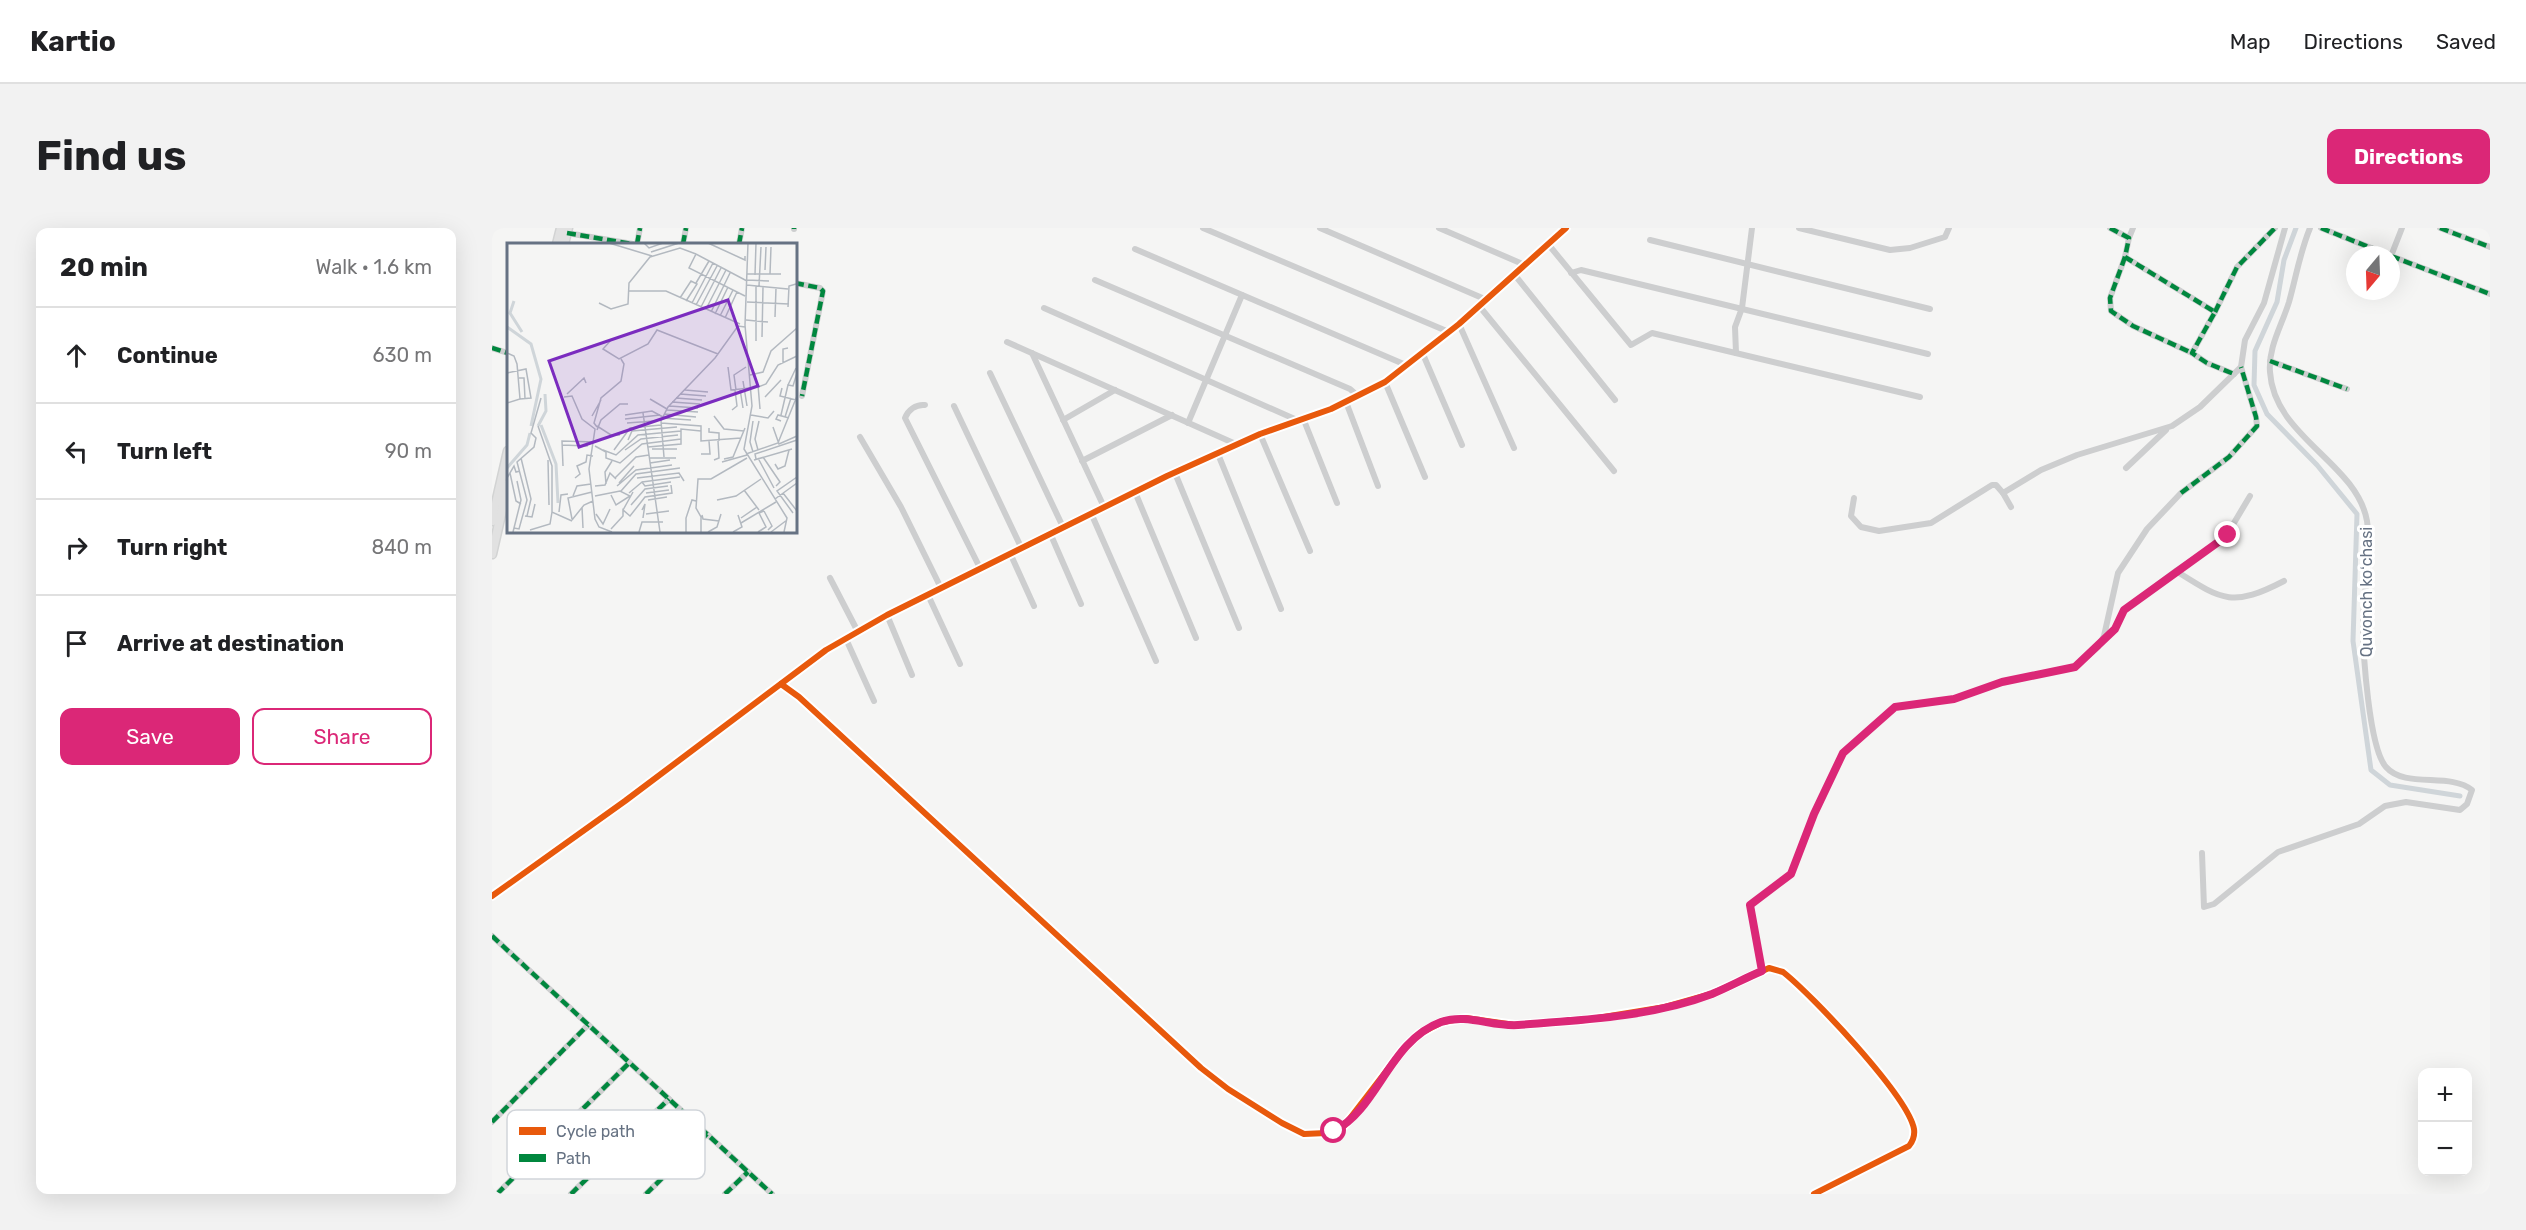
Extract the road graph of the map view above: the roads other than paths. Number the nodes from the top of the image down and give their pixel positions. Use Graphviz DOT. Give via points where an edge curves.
graph roads {
  1 [pos="640,228"];
  2 [pos="686,228"];
  3 [pos="742,228"];
  4 [pos="1203,228"];
  5 [pos="1320,228"];
  6 [pos="1439,228"];
  7 [pos="1752,228"];
  8 [pos="1799,228"];
  9 [pos="1949,228"];
  10 [pos="2110,228"];
  11 [pos="2133,228"];
  12 [pos="2275,228"];
  13 [pos="2285,228"];
  14 [pos="2310,228"];
  15 [pos="2321,228"];
  16 [pos="2402,228"];
  17 [pos="2440,228"];
  18 [pos="565,230"];
  19 [pos="1562,230"];
  20 [pos="586,232"];
  21 [pos="2129,238"];
  22 [pos="1650,240"];
  23 [pos="631,243"];
  24 [pos="635,243"];
  25 [pos="683,243"];
  26 [pos="739,243"];
  27 [pos="1548,244"];
  28 [pos="2365,246"];
  29 [pos="2394,246"];
  30 [pos="2490,247"];
  31 [pos="1134,249"];
  32 [pos="2125,257"];
  33 [pos="2400,260"];
  34 [pos="1748,264"];
  35 [pos="1525,265"];
  36 [pos="1571,273"];
  37 [pos="1514,274"];
  38 [pos="1095,280"];
  39 [pos="796,283"];
  40 [pos="2490,294"];
  41 [pos="1242,295"];
  42 [pos="1487,300"];
  43 [pos="1480,307"];
  44 [pos="1044,308"];
  45 [pos="1742,308"];
  46 [pos="1930,309"];
  47 [pos="2215,312"];
  48 [pos="1459,324"];
  49 [pos="1449,332"];
  50 [pos="1225,336"];
  51 [pos="1007,342"];
  52 [pos="492,348"];
  53 [pos="1422,352"];
  54 [pos="507,353"];
  55 [pos="1032,353"];
  56 [pos="1736,353"];
  57 [pos="2192,353"];
  58 [pos="1928,354"];
  59 [pos="2270,361"];
  60 [pos="1406,365"];
  61 [pos="2241,367"];
  62 [pos="990,373"];
  63 [pos="2234,374"];
  64 [pos="1206,380"];
  65 [pos="1385,382"];
  66 [pos="2347,389"];
  67 [pos="1115,390"];
  68 [pos="802,396"];
  69 [pos="1358,396"];
  70 [pos="1920,397"];
  71 [pos="1615,400"];
  72 [pos="1346,402"];
  73 [pos="925,405"];
  74 [pos="954,406"];
  75 [pos="1172,415"];
  76 [pos="1300,419"];
  77 [pos="1063,420"];
  78 [pos="1188,423"];
  79 [pos="2168,428"];
  80 [pos="1260,434"];
  81 [pos="860,437"];
  82 [pos="1238,445"];
  83 [pos="1462,445"];
  84 [pos="1514,448"];
  85 [pos="1218,454"];
  86 [pos="507,455"];
  87 [pos="1082,461"];
  88 [pos="2126,468"];
  89 [pos="1614,471"];
  90 [pos="1175,473"];
  91 [pos="1425,477"];
  92 [pos="1378,486"];
  93 [pos="507,488"];
  94 [pos="1135,492"];
  95 [pos="2003,493"];
  96 [pos="2250,496"];
  97 [pos="1854,498"];
  98 [pos="1337,503"];
  99 [pos="1104,507"];
  100 [pos="2011,507"];
  101 [pos="1091,513"];
  102 [pos="492,521"];
  103 [pos="1063,527"];
  104 [pos="1050,533"];
  105 [pos="1021,547"];
  106 [pos="1310,552"];
  107 [pos="1010,553"];
  108 [pos="492,554"];
  109 [pos="980,568"];
  110 [pos="2176,571"];
  111 [pos="830,578"];
  112 [pos="2284,581"];
  113 [pos="941,588"];
  114 [pos="928,595"];
  115 [pos="1080,604"];
  116 [pos="1034,606"];
  117 [pos="1281,609"];
  118 [pos="887,615"];
  119 [pos="1239,628"];
  120 [pos="858,632"];
  121 [pos="2104,636"];
  122 [pos="1196,638"];
  123 [pos="846,639"];
  124 [pos="1156,662"];
  125 [pos="960,664"];
  126 [pos="912,675"];
  127 [pos="781,684"];
  128 [pos="874,701"];
  129 [pos="2202,853"];
  130 [pos="492,896"];
  131 [pos="492,936"];
  132 [pos="1762,971"];
  133 [pos="588,1025"];
  134 [pos="629,1063"];
  135 [pos="669,1099"];
  136 [pos="582,1110"];
  137 [pos="658,1110"];
  138 [pos="681,1110"];
  139 [pos="492,1122"];
  140 [pos="707,1134"];
  141 [pos="748,1172"];
  142 [pos="512,1179"];
  143 [pos="586,1179"];
  144 [pos="661,1179"];
  145 [pos="497,1194"];
  146 [pos="571,1194"];
  147 [pos="646,1194"];
  148 [pos="725,1194"];
  149 [pos="772,1194"];
  150 [pos="1814,1194"];
  1 -- 24 [label="street"];
  2 -- 25 [label="street"];
  3 -- 26 [label="street"];
  4 -- 49 [label="street"];
  5 -- 42 [label="street"];
  6 -- 35 [label="street"];
  7 -- 34 [label="street"];
  8 -- 9 [label="street" via="1890,250 1945,237"];
  10 -- 21 [label="street"];
  11 -- 21 [label="street"];
  12 -- 47 [label="street" via="2238,267"];
  13 -- 61 [label="street" via="2264,303 2245,340"];
  14 -- 59 [label="street, Quvonch koʻchasi"];
  15 -- 28 [label="street"];
  16 -- 29 [label="street"];
  17 -- 30 [label="street"];
  18 -- 20 [label="street"];
  19 -- 27 [label="street"];
  20 -- 23 [label="street"];
  21 -- 32 [label="street"];
  22 -- 34 [label="street"];
  27 -- 35 [label="street"];
  27 -- 36 [label="street"];
  31 -- 41 [label="street"];
  32 -- 47 [label="street"];
  32 -- 57 [label="street" via="2110,298 2111,311 2133,326"];
  33 -- 40 [label="street"];
  34 -- 45 [label="street"];
  34 -- 46 [label="street"];
  35 -- 37 [label="street"];
  36 -- 45 [label="street" via="1581,270"];
  36 -- 56 [label="street" via="1631,345 1652,333"];
  37 -- 42 [label="street"];
  37 -- 71 [label="street"];
  38 -- 50 [label="street"];
  39 -- 68 [label="street" via="823,291"];
  41 -- 50 [label="street"];
  41 -- 60 [label="street"];
  42 -- 43 [label="street"];
  43 -- 48 [label="street"];
  43 -- 89 [label="street"];
  44 -- 64 [label="street"];
  45 -- 56 [label="street" via="1735,327"];
  45 -- 58 [label="street"];
  47 -- 57 [label="street"];
  48 -- 49 [label="street"];
  48 -- 84 [label="street"];
  49 -- 53 [label="street"];
  50 -- 64 [label="street"];
  50 -- 69 [label="street" via="1350,389"];
  51 -- 55 [label="street"];
  52 -- 54 [label="street"];
  53 -- 60 [label="street"];
  53 -- 83 [label="street"];
  55 -- 67 [label="street"];
  55 -- 77 [label="street"];
  56 -- 70 [label="street"];
  57 -- 63 [label="street"];
  59 -- 66 [label="street"];
  59 -- 129 [label="street, Quvonch koʻchasi" via="2273,388 2282,413 2364,506 2369,562 2363,625 2368,693 2380,756 2387,769 2404,777 2464,783 2472,790 2460,810 2406,802 2385,806 2359,824 2278,852 2214,904 2204,907"];
  60 -- 65 [label="street"];
  61 -- 63 [label="street"];
  61 -- 121 [label="street" via="2257,426 2229,457 2181,493 2147,529 2118,573"];
  62 -- 103 [label="street"];
  63 -- 79 [label="street" via="2186,418"];
  64 -- 76 [label="street"];
  64 -- 78 [label="street"];
  65 -- 69 [label="street"];
  65 -- 91 [label="street"];
  67 -- 75 [label="street"];
  67 -- 77 [label="street"];
  69 -- 72 [label="street"];
  72 -- 76 [label="street"];
  72 -- 92 [label="street"];
  73 -- 109 [label="street" via="908,412 905,418"];
  74 -- 105 [label="street"];
  75 -- 78 [label="street"];
  75 -- 87 [label="street"];
  76 -- 80 [label="street"];
  76 -- 98 [label="street"];
  77 -- 87 [label="street"];
  78 -- 82 [label="street"];
  79 -- 88 [label="street"];
  79 -- 95 [label="street" via="2077,455"];
  80 -- 82 [label="street"];
  80 -- 106 [label="street"];
  81 -- 113 [label="street" via="901,507"];
  82 -- 85 [label="street"];
  85 -- 90 [label="street"];
  85 -- 117 [label="street"];
  86 -- 102 [label="main road"];
  87 -- 99 [label="street"];
  90 -- 94 [label="street"];
  90 -- 119 [label="street"];
  93 -- 108 [label="main road"];
  94 -- 99 [label="street"];
  94 -- 122 [label="street"];
  95 -- 97 [label="street" via="1992,484 1935,522 1879,531 1855,522 1851,516"];
  95 -- 100 [label="street"];
  96 -- 110 [label="street" via="2224,538"];
  99 -- 101 [label="street"];
  101 -- 103 [label="street"];
  101 -- 124 [label="street"];
  103 -- 104 [label="street"];
  104 -- 105 [label="street"];
  104 -- 115 [label="street"];
  105 -- 107 [label="street"];
  107 -- 109 [label="street"];
  107 -- 116 [label="street"];
  109 -- 113 [label="street"];
  110 -- 112 [label="street" via="2227,598 2257,595"];
  110 -- 121 [label="street" via="2124,610 2115,629"];
  111 -- 120 [label="street"];
  113 -- 114 [label="street"];
  114 -- 118 [label="street"];
  114 -- 125 [label="street"];
  118 -- 120 [label="street"];
  118 -- 126 [label="street"];
  120 -- 123 [label="street"];
  121 -- 132 [label="street" via="2098,647 2075,667 2002,682 1954,699 1895,707 1843,753 1791,874 1750,905"];
  123 -- 127 [label="street"];
  123 -- 128 [label="street"];
  127 -- 130 [label="street"];
  127 -- 132 [label="street" via="1202,1068 1255,1107 1304,1134 1326,1133 1344,1126 1404,1048 1419,1034 1442,1022 1466,1018 1515,1025 1597,1018 1665,1007 1711,994"];
  131 -- 133 [label="street"];
  132 -- 150 [label="street" via="1769,968 1783,972 1844,1032 1894,1092 1914,1127 1909,1146"];
  133 -- 134 [label="street"];
  133 -- 139 [label="street"];
  134 -- 135 [label="street"];
  134 -- 136 [label="street"];
  135 -- 137 [label="street"];
  135 -- 138 [label="street"];
  140 -- 141 [label="street"];
  141 -- 148 [label="street"];
  141 -- 149 [label="street"];
  142 -- 145 [label="street"];
  143 -- 146 [label="street"];
  144 -- 147 [label="street"];
}
